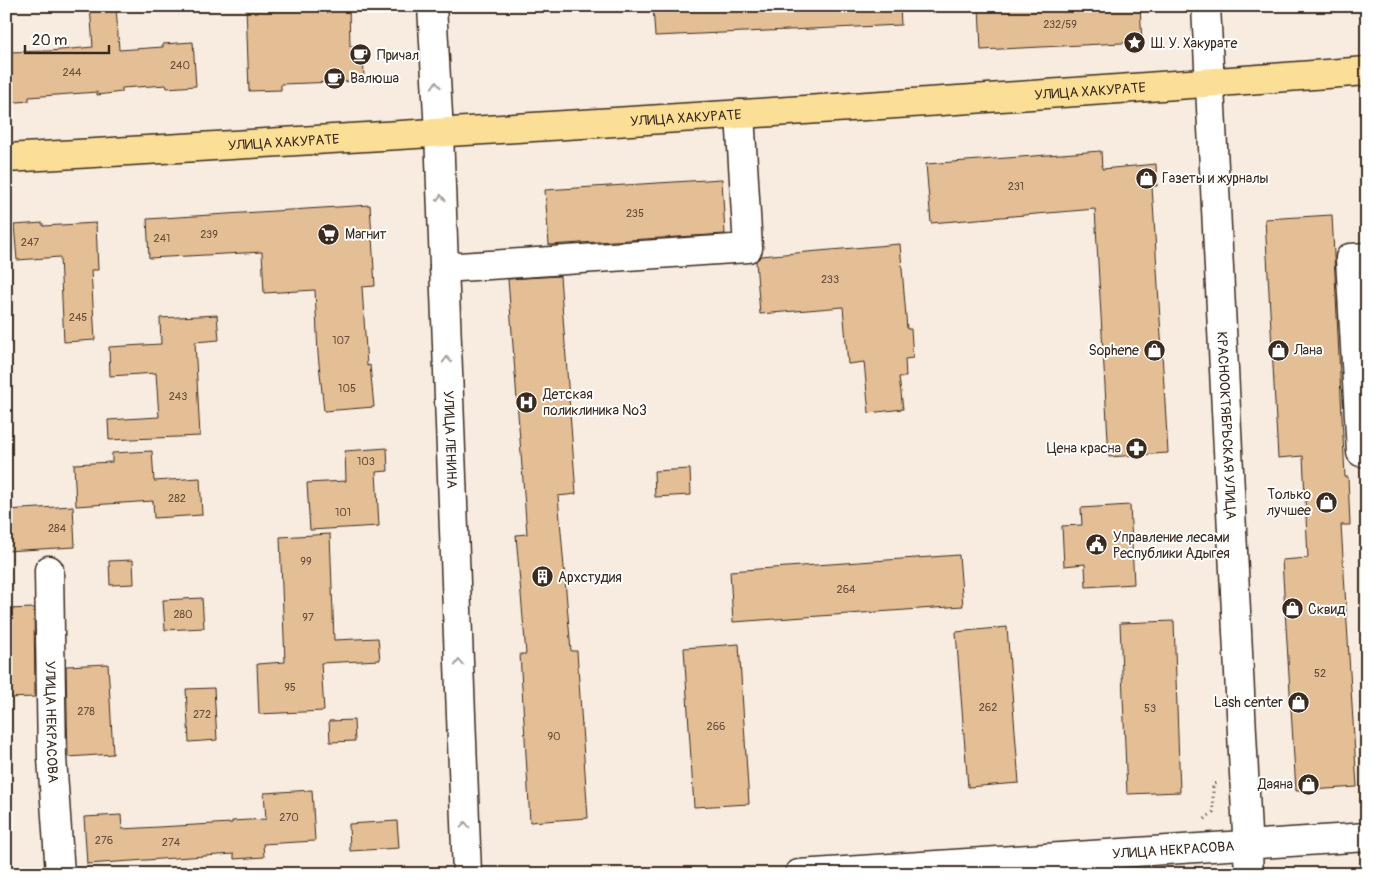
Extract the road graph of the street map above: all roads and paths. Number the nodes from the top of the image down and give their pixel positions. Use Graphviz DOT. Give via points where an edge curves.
graph roads {
  1 [pos="432,6"];
  2 [pos="1206,6"];
  3 [pos="1367,72"];
  4 [pos="1210,84"];
  5 [pos="740,114"];
  6 [pos="439,133"];
  7 [pos="6,158"];
  8 [pos="1367,257"];
  9 [pos="444,268"];
  10 [pos="1361,452"];
  11 [pos="48,570"];
  12 [pos="1367,837"];
  13 [pos="1247,845"];
  14 [pos="60,874"];
  15 [pos="467,874"];
  16 [pos="799,874"];
  17 [pos="1248,874"];
  6 -- 1 [label="street, УЛИЦА ЛЕНИНА, one-way"];
  2 -- 4 [label="street, КРАСНООКТЯБРЬСКАЯ УЛИЦА"];
  3 -- 4 [label="main road, УЛИЦА ХАКУРАТЕ"];
  4 -- 5 [label="main road, УЛИЦА ХАКУРАТЕ"];
  4 -- 13 [label="street, КРАСНООКТЯБРЬСКАЯ УЛИЦА"];
  5 -- 6 [label="main road, УЛИЦА ХАКУРАТЕ"];
  5 -- 9 [label="street" via="748,248"];
  6 -- 7 [label="main road, УЛИЦА ХАКУРАТЕ"];
  9 -- 6 [label="street, УЛИЦА ЛЕНИНА, one-way"];
  8 -- 10 [label="street" via="1350,258"];
  15 -- 9 [label="street, УЛИЦА ЛЕНИНА, one-way"];
  11 -- 14 [label="street, УЛИЦА НЕКРАСОВА" via="52,758"];
  12 -- 13 [label="street, УЛИЦА НЕКРАСОВА"];
  13 -- 16 [label="street, УЛИЦА НЕКРАСОВА"];
  13 -- 17 [label="street, КРАСНООКТЯБРЬСКАЯ УЛИЦА"];
}
